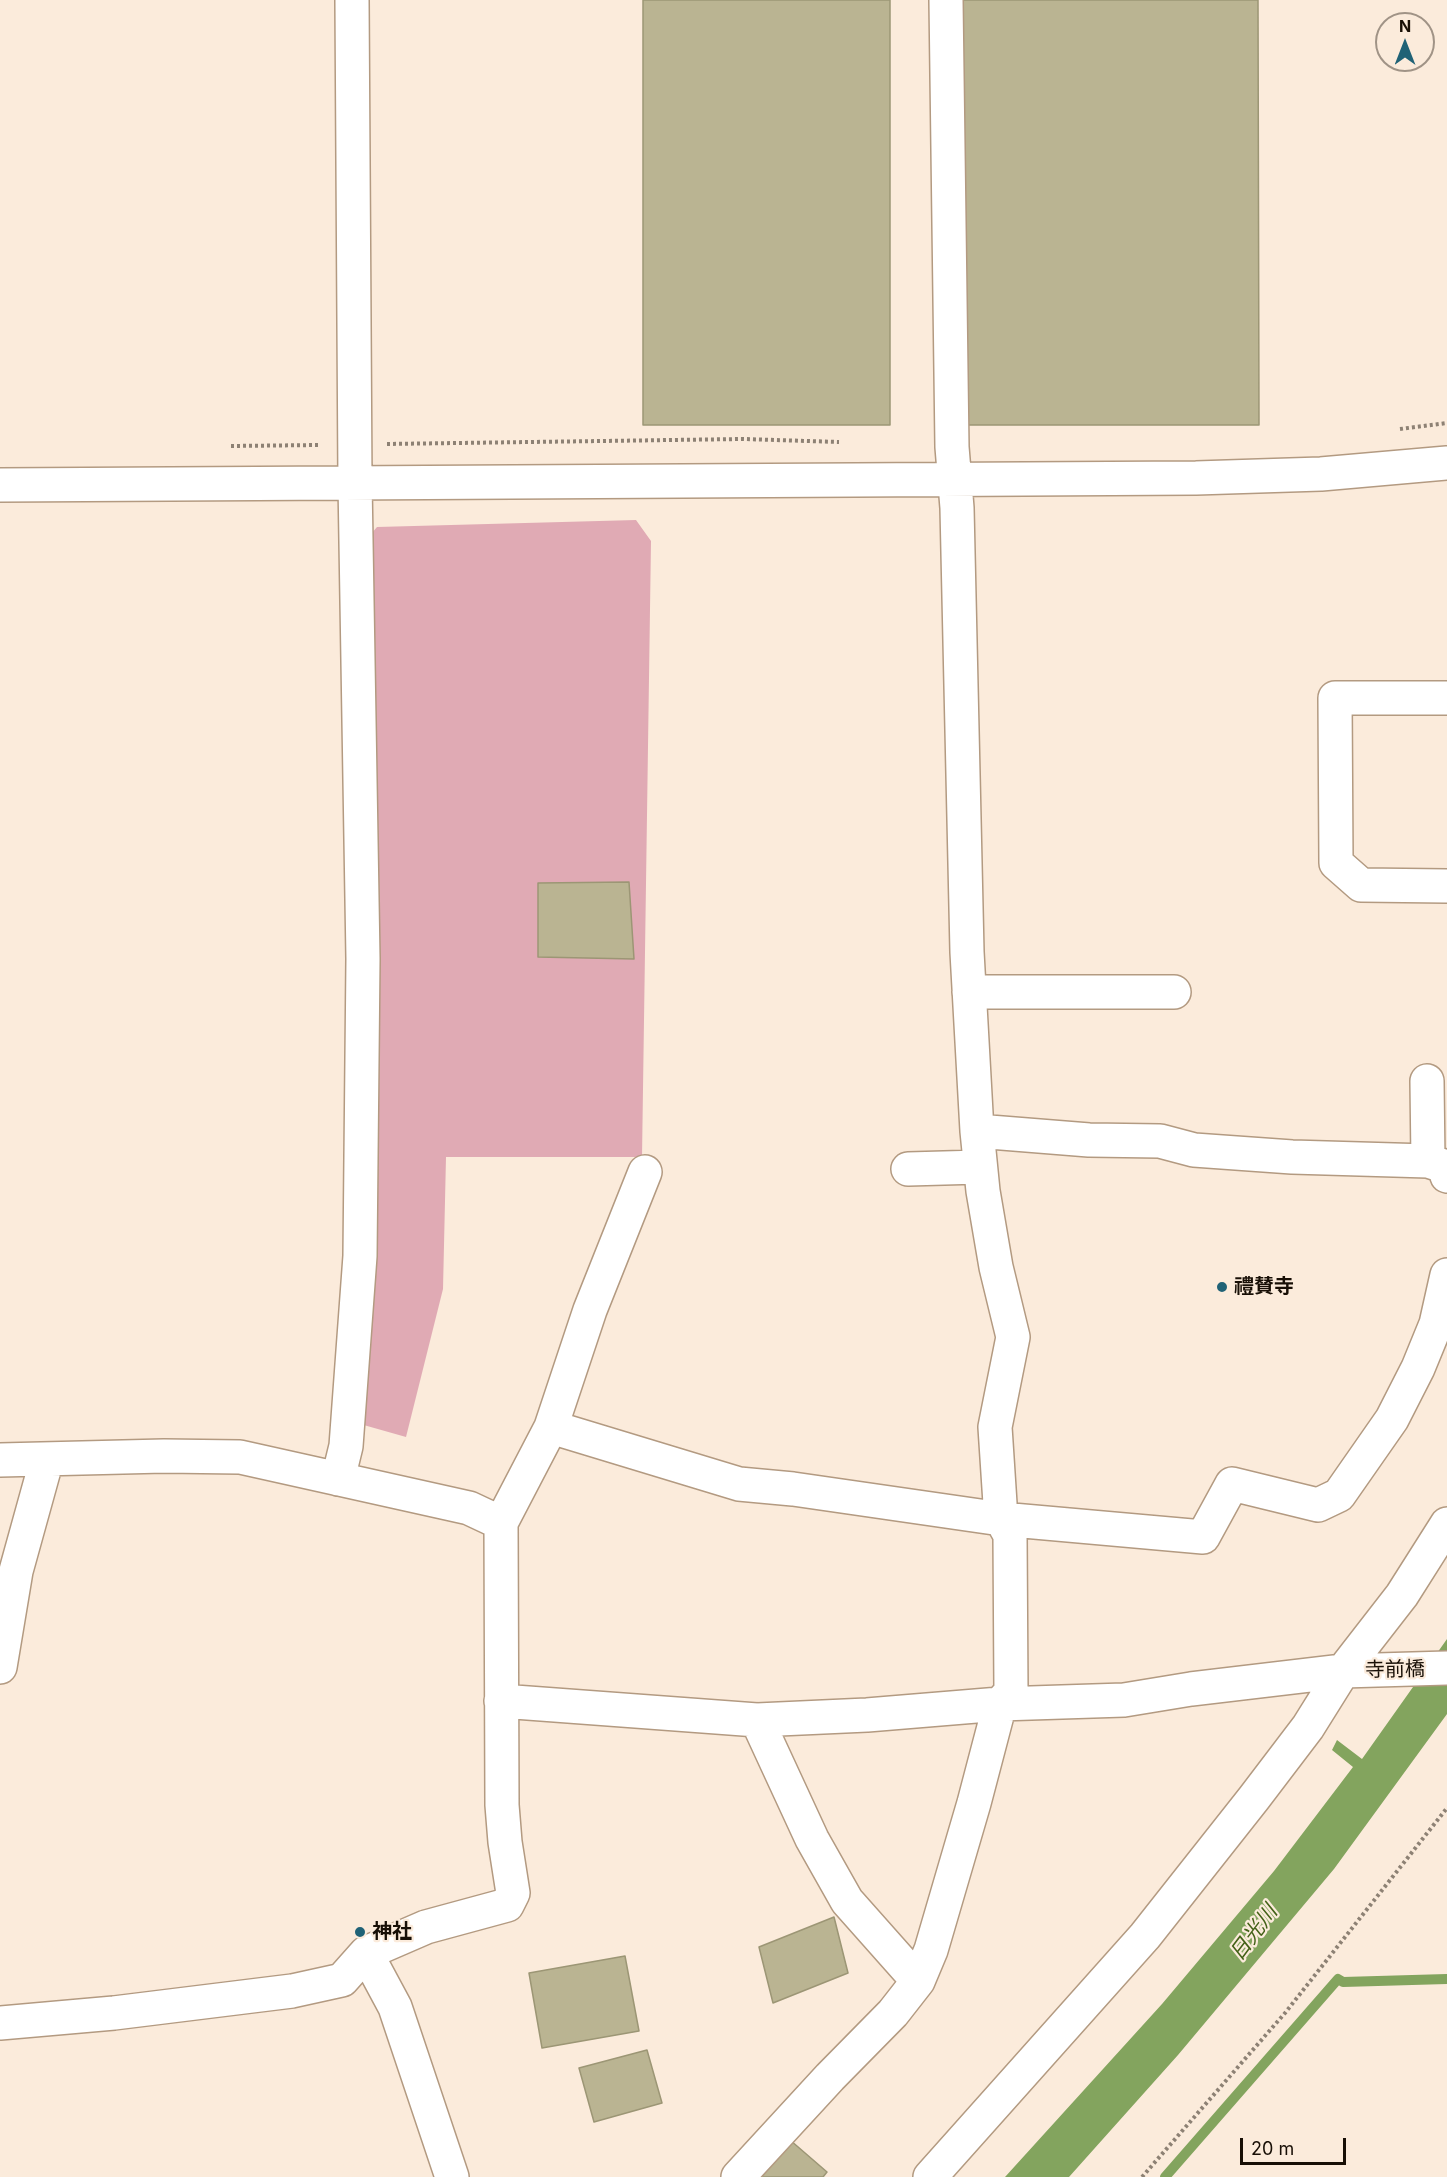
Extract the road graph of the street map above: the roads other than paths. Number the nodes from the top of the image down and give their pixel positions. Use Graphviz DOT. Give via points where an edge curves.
graph roads {
  1 [pos="352,0"];
  2 [pos="946,0"];
  3 [pos="1447,463"];
  4 [pos="955,478"];
  5 [pos="355,482"];
  6 [pos="0,485"];
  7 [pos="1447,698"];
  8 [pos="1447,886"];
  9 [pos="969,992"];
  10 [pos="1174,992"];
  11 [pos="1427,1081"];
  12 [pos="977,1131"];
  13 [pos="980,1167"];
  14 [pos="1438,1168"];
  15 [pos="908,1169"];
  16 [pos="645,1172"];
  17 [pos="1447,1275"];
  18 [pos="551,1427"];
  19 [pos="47,1459"];
  20 [pos="0,1461"];
  21 [pos="338,1479"];
  22 [pos="1001,1519"];
  23 [pos="501,1523"];
  24 [pos="1447,1524"];
  25 [pos="0,1667"];
  26 [pos="1447,1668"];
  27 [pos="1343,1671"];
  28 [pos="501,1701"];
  29 [pos="1000,1704"];
  30 [pos="757,1720"];
  31 [pos="366,1953"];
  32 [pos="918,1981"];
  33 [pos="0,2023"];
  34 [pos="452,2177"];
  35 [pos="738,2177"];
  36 [pos="930,2177"];
  1 -- 5 [label="street"];
  2 -- 4 [label="street"];
  3 -- 4 [label="street" via="1321,474 1207,478"];
  4 -- 5 [label="street"];
  4 -- 9 [label="street"];
  5 -- 6 [label="street"];
  5 -- 21 [label="street" via="363,958 360,1256 345,1446"];
  7 -- 8 [label="street" via="1335,698 1336,863 1361,885"];
  9 -- 10 [label="street"];
  9 -- 12 [label="street"];
  11 -- 14 [label="street"];
  12 -- 13 [label="street"];
  12 -- 14 [label="street" via="1160,1141 1194,1150"];
  13 -- 15 [label="street"];
  13 -- 22 [label="street" via="996,1267 1013,1337 995,1427"];
  16 -- 18 [label="street" via="590,1310"];
  17 -- 22 [label="street" via="1436,1324 1418,1368 1386,1428 1339,1495 1318,1505 1232,1484 1203,1537"];
  18 -- 22 [label="street" via="740,1484"];
  18 -- 23 [label="street"];
  19 -- 20 [label="street"];
  19 -- 21 [label="street" via="240,1457"];
  19 -- 25 [label="street" via="16,1570"];
  21 -- 23 [label="street" via="469,1508"];
  22 -- 29 [label="street" via="1010,1535 1011,1692"];
  23 -- 28 [label="street"];
  24 -- 27 [label="street" via="1402,1595"];
  26 -- 27 [label="street, 寺前橋"];
  27 -- 29 [label="street, 寺前橋" via="1124,1700"];
  27 -- 36 [label="street" via="1308,1727 1145,1936"];
  28 -- 30 [label="street, 寺前橋"];
  28 -- 31 [label="street" via="502,1805 513,1893 507,1905 426,1927"];
  29 -- 30 [label="street, 寺前橋"];
  29 -- 32 [label="street" via="931,1950"];
  30 -- 32 [label="street" via="812,1839 847,1901"];
  31 -- 33 [label="street" via="342,1980 292,1991"];
  31 -- 34 [label="street" via="394,2007"];
  32 -- 35 [label="street" via="893,2013"];
}
